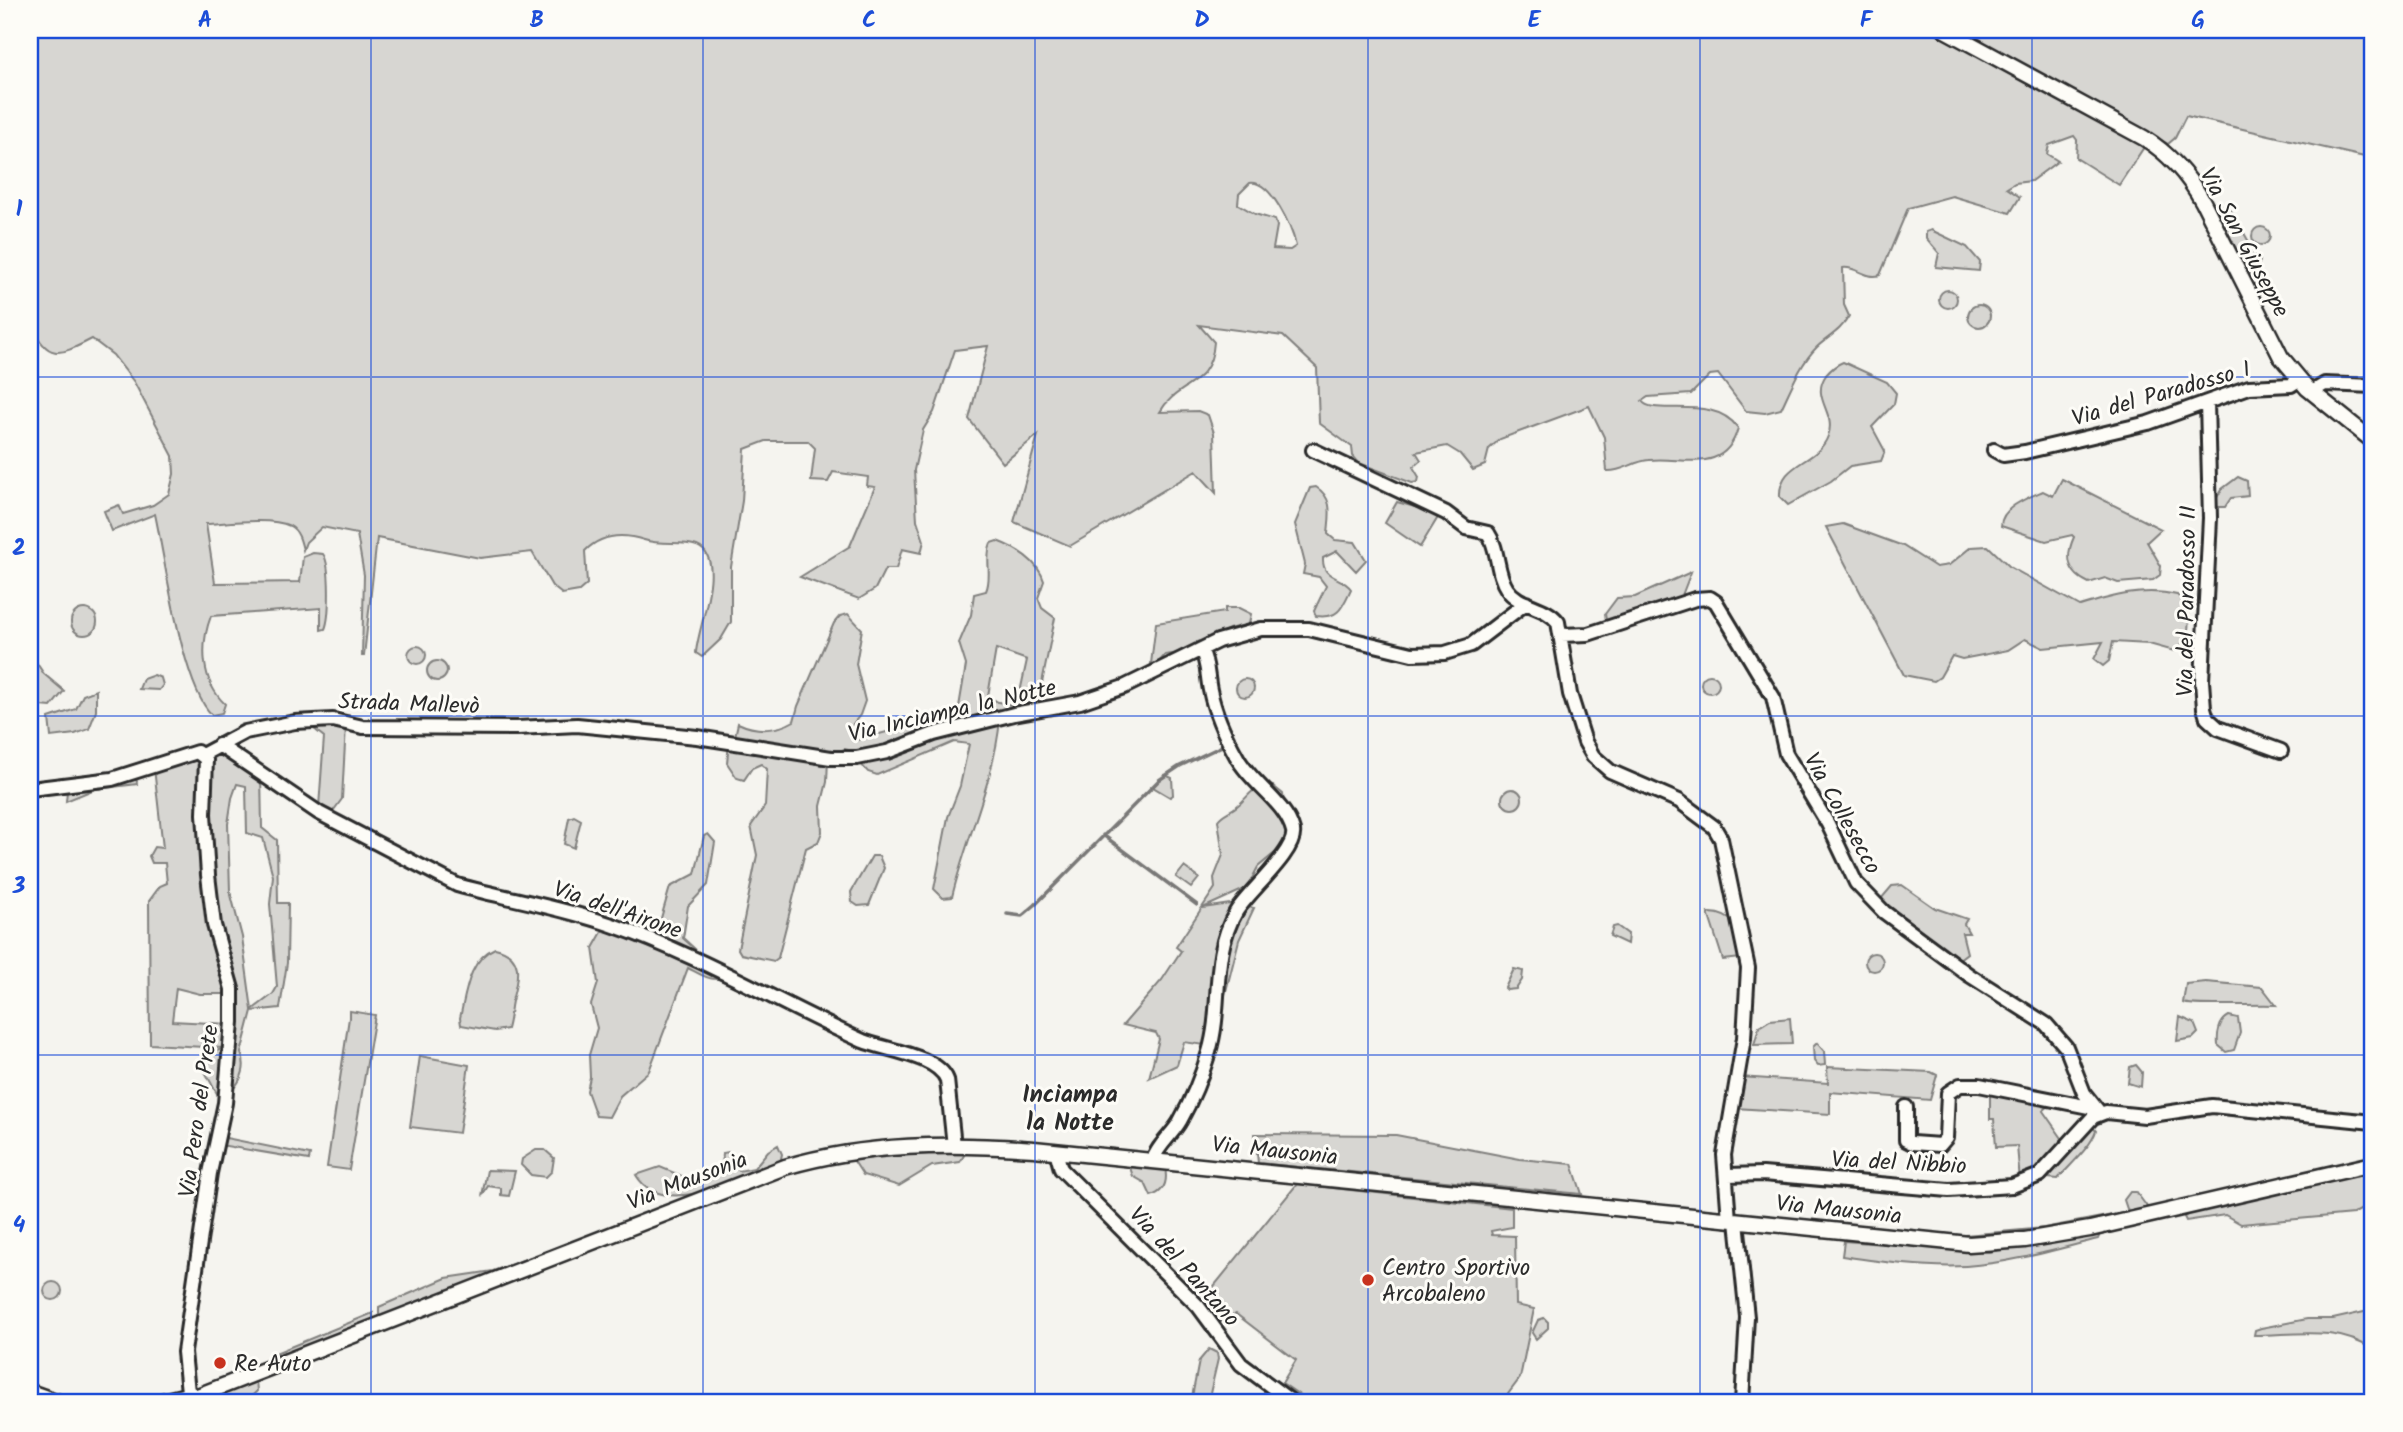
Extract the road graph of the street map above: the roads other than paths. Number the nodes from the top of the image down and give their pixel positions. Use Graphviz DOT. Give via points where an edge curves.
graph roads {
  1 [pos="1945,30"];
  2 [pos="2299,380"];
  3 [pos="2373,386"];
  4 [pos="2312,392"];
  5 [pos="2207,403"];
  6 [pos="2373,441"];
  7 [pos="1313,450"];
  8 [pos="1994,450"];
  9 [pos="1526,603"];
  10 [pos="1561,635"];
  11 [pos="1201,649"];
  12 [pos="618,729"];
  13 [pos="219,745"];
  14 [pos="2281,751"];
  15 [pos="204,754"];
  16 [pos="30,789"];
  17 [pos="1906,1107"];
  18 [pos="2097,1111"];
  19 [pos="2373,1122"];
  20 [pos="954,1146"];
  21 [pos="1056,1151"];
  22 [pos="1153,1160"];
  23 [pos="2373,1164"];
  24 [pos="1728,1175"];
  25 [pos="1733,1221"];
  26 [pos="30,1392"];
  27 [pos="188,1400"];
  28 [pos="51,1401"];
  29 [pos="159,1402"];
  30 [pos="1292,1402"];
  31 [pos="1742,1402"];
  1 -- 2 [label="main road, Via San Giuseppe" via="2132,131 2169,157 2196,189 2273,344"];
  2 -- 4 [label="main road, Via San Giuseppe"];
  2 -- 5 [label="street, Via del Paradosso I" via="2291,385 2249,387"];
  3 -- 4 [label="street" via="2325,384"];
  4 -- 6 [label="main road, Via San Giuseppe"];
  5 -- 8 [label="street, Via del Paradosso I" via="2148,423 2008,456"];
  5 -- 14 [label="street, Via del Paradosso II" via="2210,518 2204,708 2218,728"];
  7 -- 9 [label="street" via="1446,513 1466,528 1488,533 1505,587"];
  9 -- 10 [label="street" via="1552,615"];
  9 -- 11 [label="street, Via Inciampa la Notte" via="1471,645 1445,653 1412,654 1309,629 1261,629"];
  10 -- 18 [label="street, Via Collesecco" via="1588,634 1695,599 1716,602 1773,698 1786,754 1828,824 1856,883 1884,912 2046,1024 2070,1054 2081,1088"];
  10 -- 24 [label="street" via="1570,694 1593,755 1611,772 1679,801 1704,818 1721,839 1748,968 1744,1038 1724,1155"];
  11 -- 12 [label="street, Via Inciampa la Notte" via="1124,688 1080,702 933,734 857,758"];
  11 -- 22 [label="street" via="1215,710 1229,742 1240,763 1287,820 1293,841 1228,927 1219,962 1209,1050 1182,1118"];
  12 -- 13 [label="street, Strada Mallevò" via="577,725 363,727 333,720 245,732"];
  13 -- 15 [label="street, Strada Mallevò"];
  13 -- 20 [label="street, Via dell'Airone" via="319,813 435,876 612,925 711,965 867,1042 939,1067 947,1080"];
  15 -- 16 [label="street" via="193,753 113,779"];
  15 -- 27 [label="street, Via Pero del Prete" via="208,875 214,925 232,989 232,1022 225,1103 184,1352"];
  17 -- 18 [label="street" via="1906,1140 1940,1145 1946,1138 1948,1093 1960,1086 1979,1085"];
  18 -- 19 [label="street" via="2145,1116 2212,1106"];
  18 -- 24 [label="street, Via del Nibbio" via="2040,1175 2021,1184 1949,1190"];
  20 -- 21 [label="main road, Via Mausonia"];
  20 -- 27 [label="main road, Via Mausonia" via="864,1150 785,1167"];
  21 -- 22 [label="main road, Via Mausonia"];
  21 -- 30 [label="street, Via del Pantano" via="1061,1169 1198,1306 1241,1364"];
  22 -- 25 [label="main road, Via Mausonia"];
  23 -- 25 [label="main road, Via Mausonia" via="2227,1200 2005,1243 1944,1243"];
  24 -- 25 [label="street"];
  25 -- 31 [label="street" via="1747,1309"];
  26 -- 28 [label="main road"];
  27 -- 29 [label="main road"];
}
